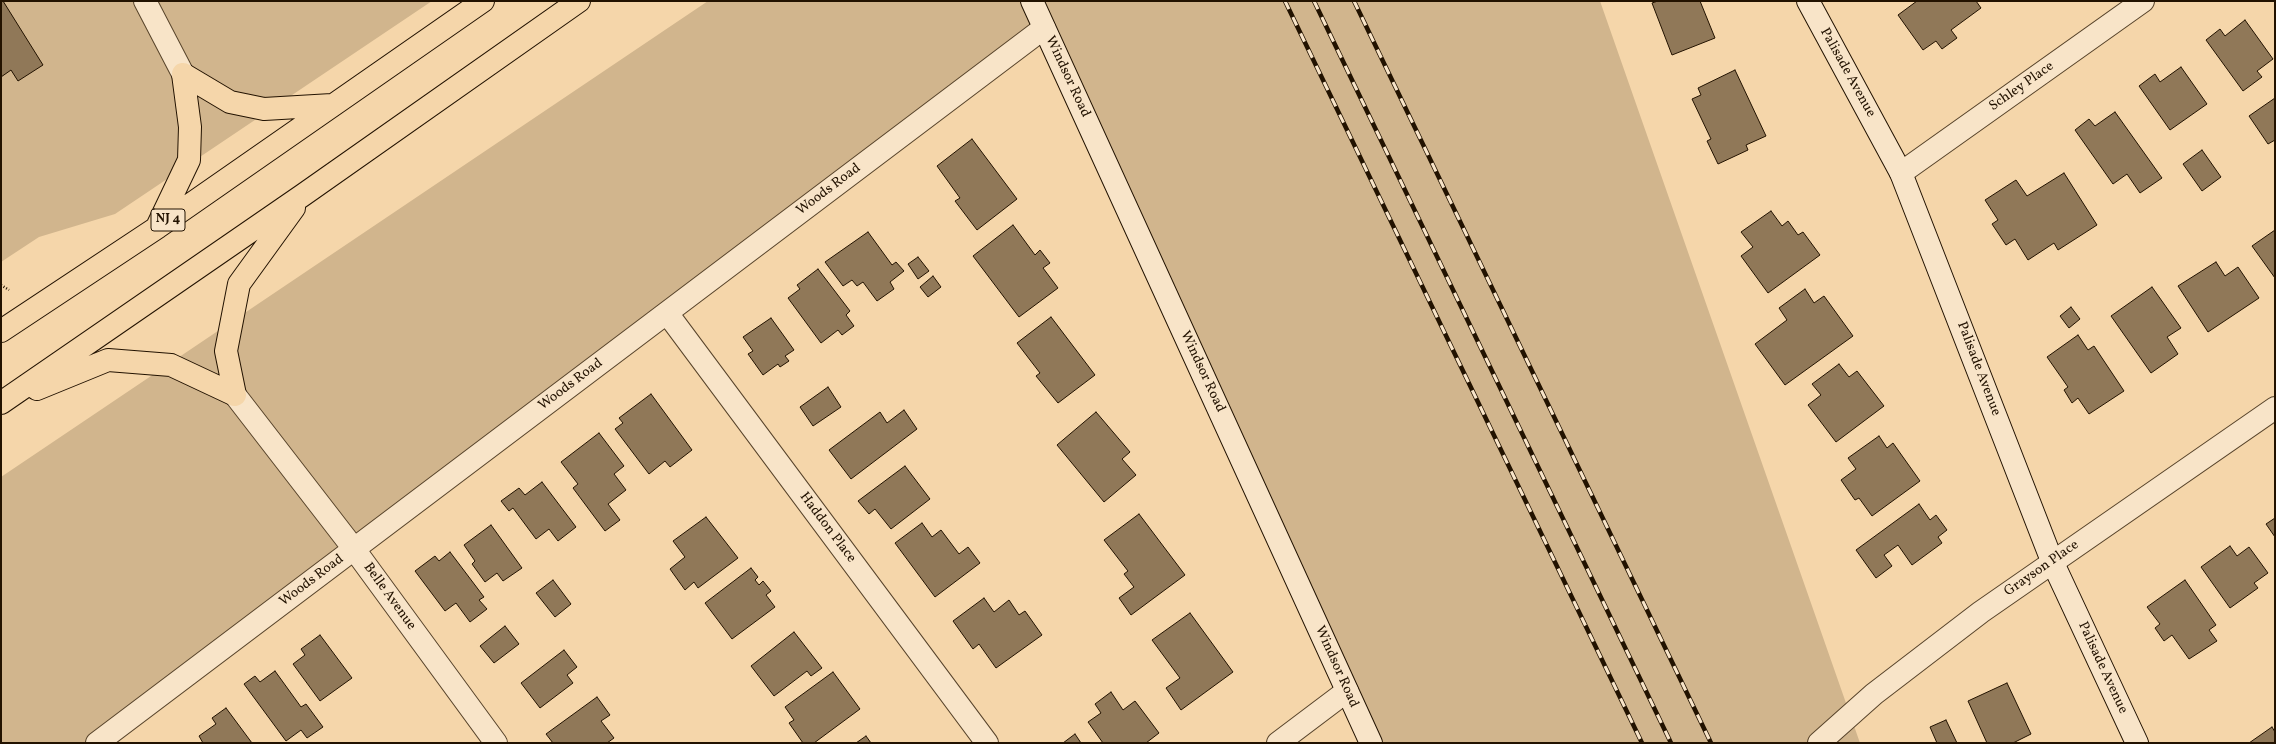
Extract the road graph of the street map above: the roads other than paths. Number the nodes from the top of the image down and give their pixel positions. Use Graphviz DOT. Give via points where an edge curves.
graph roads {
  1 [pos="145,1"];
  2 [pos="484,1"];
  3 [pos="579,1"];
  4 [pos="1032,1"];
  5 [pos="1808,1"];
  6 [pos="2143,1"];
  7 [pos="1044,28"];
  8 [pos="184,74"];
  9 [pos="332,105"];
  10 [pos="1901,172"];
  11 [pos="303,195"];
  12 [pos="158,227"];
  13 [pos="667,313"];
  14 [pos="1,331"];
  15 [pos="236,395"];
  16 [pos="1,403"];
  17 [pos="2275,408"];
  18 [pos="354,549"];
  19 [pos="2052,562"];
  20 [pos="1347,691"];
  21 [pos="97,743"];
  22 [pos="496,743"];
  23 [pos="987,743"];
  24 [pos="1278,743"];
  25 [pos="1371,743"];
  26 [pos="1819,743"];
  27 [pos="2137,743"];
  1 -- 8 [label="street"];
  2 -- 9 [label="highway, NJ 4"];
  3 -- 11 [label="highway"];
  4 -- 7 [label="street, Windsor Road"];
  5 -- 10 [label="street, Palisade Avenue"];
  6 -- 10 [label="street, Schley Place"];
  7 -- 13 [label="street, Woods Road"];
  7 -- 20 [label="street, Windsor Road"];
  8 -- 9 [label="highway" via="230,102 264,109"];
  8 -- 12 [label="highway" via="190,127 189,160"];
  9 -- 12 [label="highway, NJ 4"];
  10 -- 19 [label="street, Palisade Avenue"];
  11 -- 15 [label="highway" via="239,284 226,351"];
  11 -- 16 [label="highway"];
  12 -- 14 [label="highway, NJ 4"];
  13 -- 18 [label="street, Woods Road"];
  13 -- 23 [label="street, Haddon Place"];
  15 -- 16 [label="highway" via="171,364 108,360"];
  15 -- 18 [label="street, Belle Avenue"];
  17 -- 19 [label="street, Grayson Place"];
  18 -- 21 [label="street, Woods Road"];
  18 -- 22 [label="street, Belle Avenue"];
  19 -- 26 [label="street, Grayson Place" via="1981,612 1874,694"];
  19 -- 27 [label="street, Palisade Avenue"];
  20 -- 24 [label="street"];
  20 -- 25 [label="street, Windsor Road"];
}
